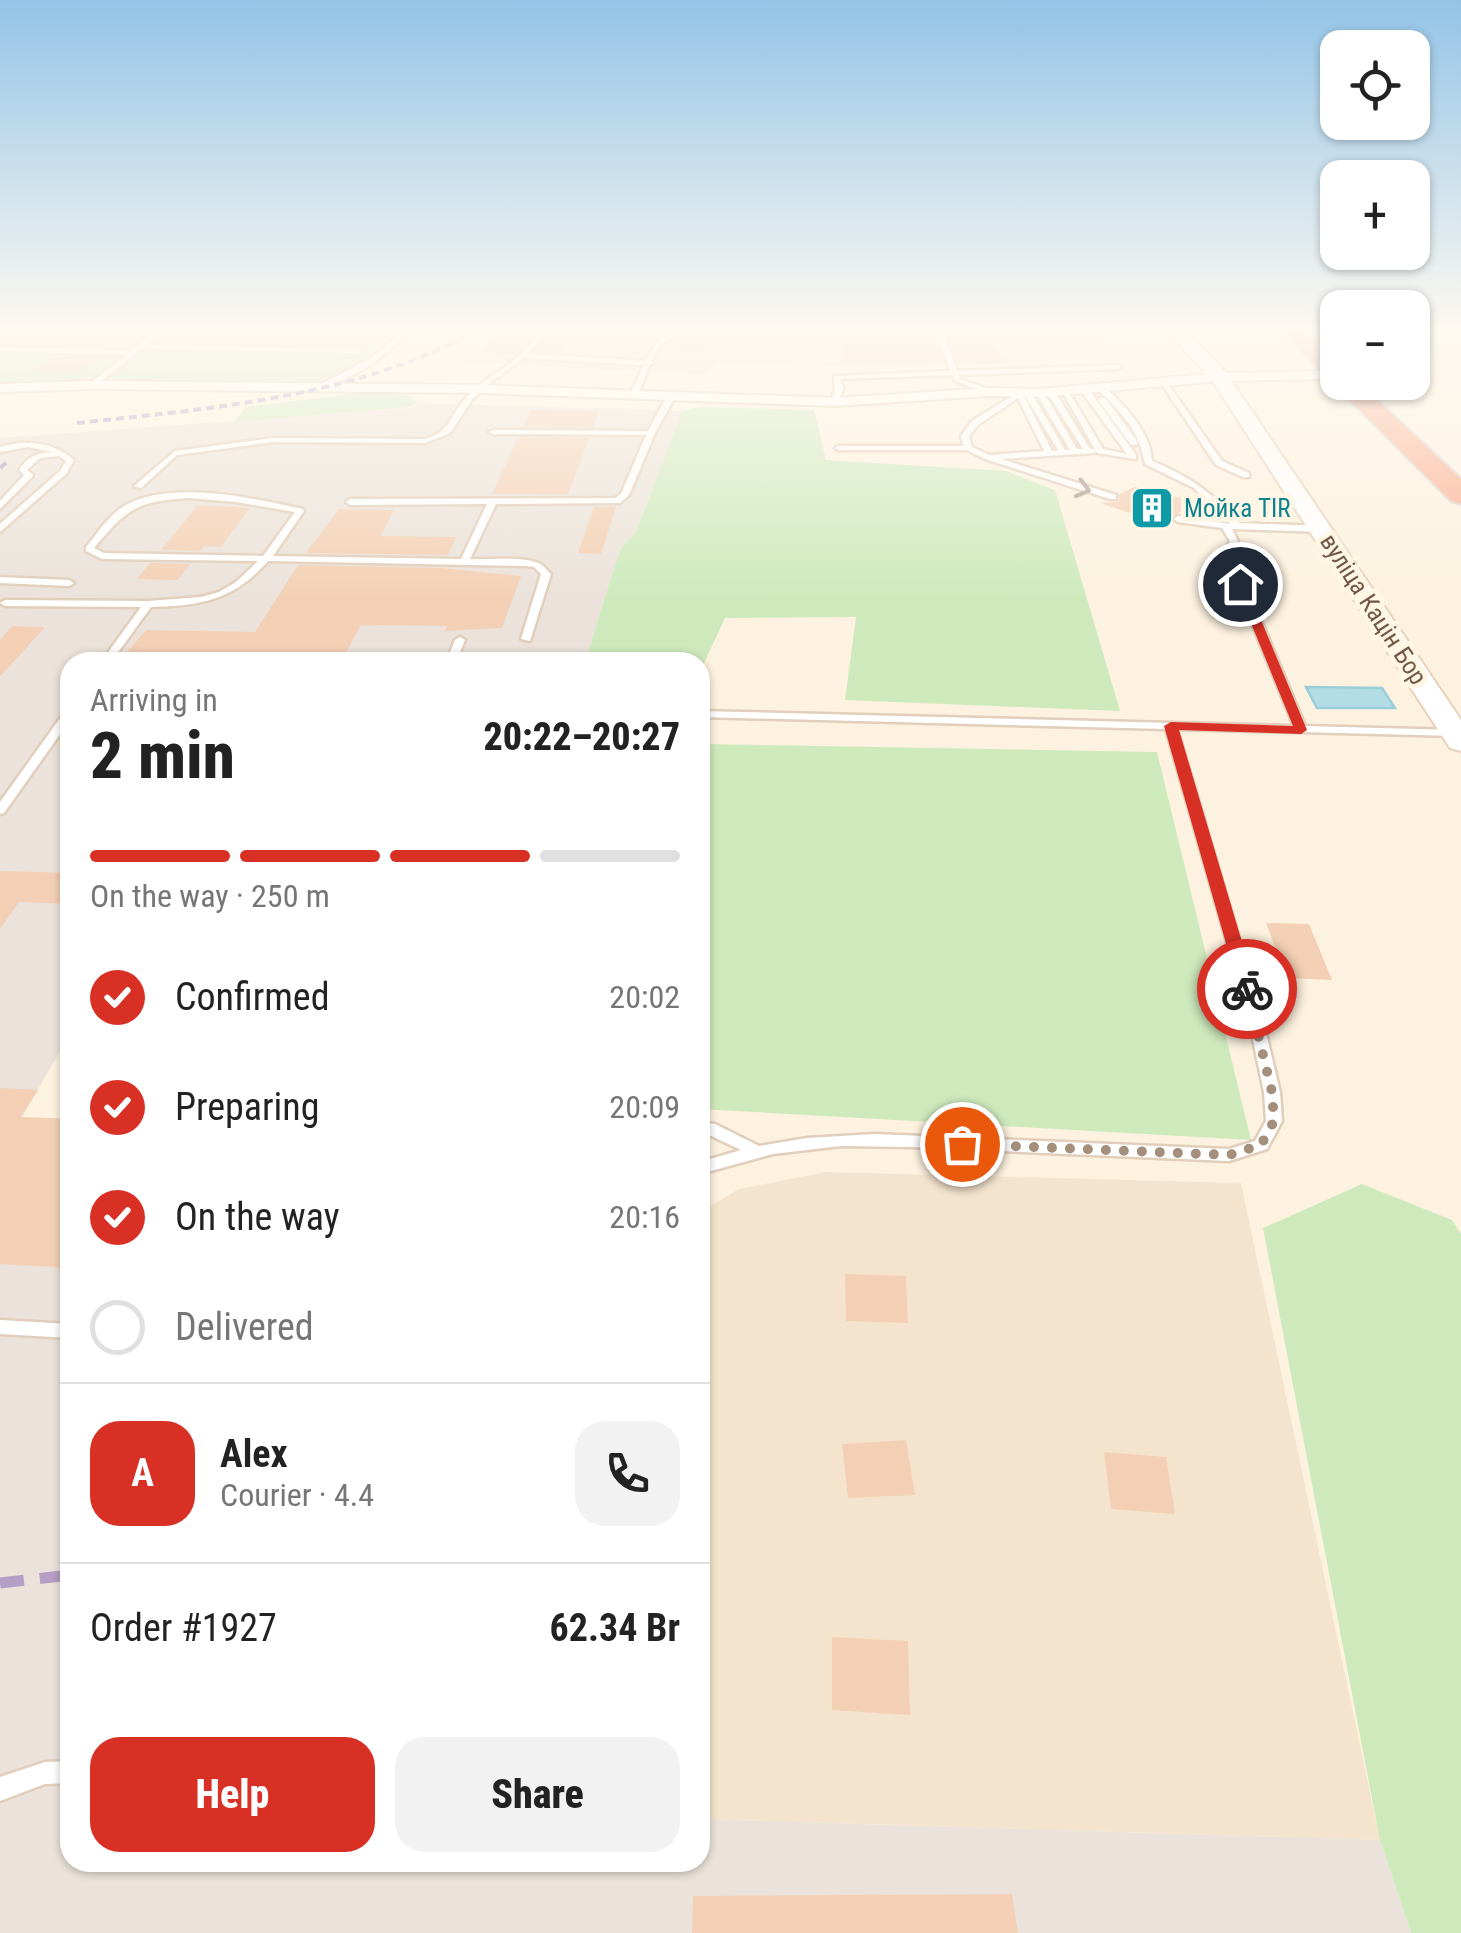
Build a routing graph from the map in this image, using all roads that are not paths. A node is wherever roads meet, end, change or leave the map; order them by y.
1 (457, 419) edge
2 (660, 419) edge
3 (982, 419) edge
4 (1056, 419) edge
5 (1062, 419) edge
6 (1067, 419) edge
7 (1074, 419) edge
8 (1079, 419) edge
9 (1087, 419) edge
10 (1094, 419) edge
11 (1129, 419) edge
12 (1188, 419) edge
13 (1248, 419) edge
14 (1382, 419) edge
15 (1416, 419) edge
16 (493, 432) dead end
17 (652, 434) junction
18 (838, 448) dead end
19 (968, 448) junction
20 (0, 450) edge
21 (1088, 451) junction
22 (1100, 451) junction
23 (1074, 452) junction
24 (63, 453) junction
25 (1049, 453) junction
26 (1063, 453) junction
27 (1118, 453) junction
28 (988, 456) junction
29 (1140, 459) junction
30 (1461, 462) edge
31 (1246, 475) dead end
32 (138, 486) dead end
33 (1461, 496) edge
34 (1113, 497) dead end
35 (350, 502) dead end
36 (492, 503) junction
37 (0, 506) edge
38 (1178, 519) dead end
39 (1231, 527) junction
40 (0, 529) edge
41 (1322, 529) junction
42 (268, 560) junction
43 (464, 563) junction
44 (0, 580) edge
45 (26, 581) junction
46 (69, 582) dead end
47 (148, 604) junction
48 (3, 605) edge
49 (526, 639) dead end
50 (460, 640) dead end
51 (113, 652) edge
52 (456, 652) edge
53 (710, 714) edge
54 (60, 726) edge
55 (1171, 726) junction
56 (1301, 730) junction
57 (1458, 738) edge
58 (0, 810) edge
59 (710, 1128) edge
60 (753, 1149) junction
61 (710, 1164) edge
62 (0, 1327) edge
63 (60, 1330) edge
64 (60, 1772) edge
65 (0, 1788) edge

1 - 32 lane
2 - 17 lane
3 - 19 lane
4 - 25 lane
5 - 26 lane
6 - 23 lane
7 - 21 lane
8 - 22 lane
9 - 27 lane
10 - 29 lane
11 - 29 lane
12 - 31 lane
13 - 41 main road, вуліца Кацін Бор
14 - 33 highway
15 - 30 highway
16 - 17 lane
17 - 36 lane
18 - 19 lane
19 - 28 lane
20 - 24 lane
21 - 22 lane
21 - 23 lane
22 - 27 lane
23 - 26 lane
24 - 37 lane
24 - 40 lane
25 - 26 lane
25 - 28 lane
27 - 29 lane
28 -> 34 lane
29 - 39 lane
35 - 36 lane
36 - 43 lane
38 - 39 lane
39 - 41 lane
39 - 56 lane
41 - 57 main road, вуліца Кацін Бор
42 - 42 lane
42 - 43 lane
42 - 47 lane
43 - 49 lane
44 - 45 lane
45 - 46 lane
45 - 48 lane
47 - 48 lane
47 - 51 lane
50 - 52 lane
53 - 55 lane
54 - 58 lane
55 - 56 lane
55 - 60 lane
56 - 57 lane
59 - 60 lane
60 - 61 lane
62 - 63 lane
64 - 65 lane

